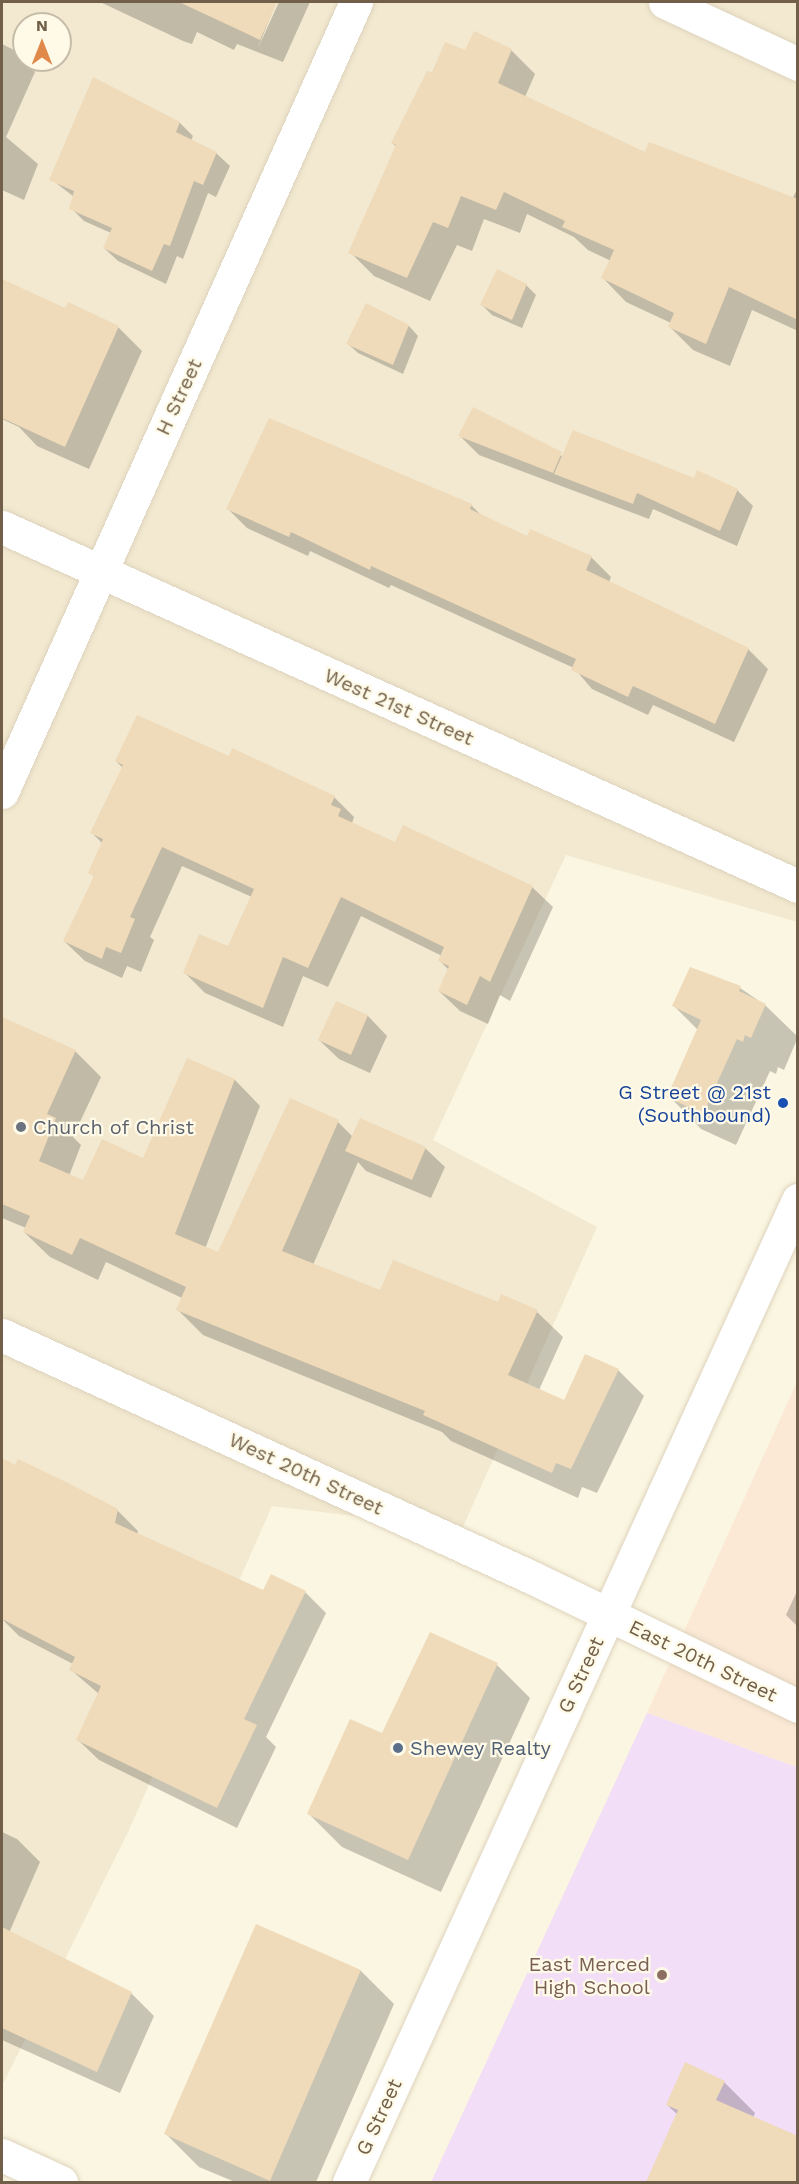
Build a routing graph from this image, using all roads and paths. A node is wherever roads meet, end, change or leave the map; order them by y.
1 (356, 2) edge
2 (665, 2) edge
3 (798, 64) edge
4 (2, 527) edge
5 (98, 572) junction
6 (2, 792) edge
7 (798, 886) edge
8 (798, 1200) edge
9 (2, 1335) edge
10 (608, 1615) junction
11 (798, 1706) edge
12 (2, 2155) edge
13 (60, 2182) edge
14 (350, 2182) edge

1 - 5 street, H Street
2 - 3 street
4 - 5 street, West 21st Street
5 - 6 street, H Street
5 - 7 street, West 21st Street
8 - 10 street, G Street
9 - 10 street, West 20th Street
10 - 11 street, East 20th Street
10 - 14 street, G Street
12 - 13 street

